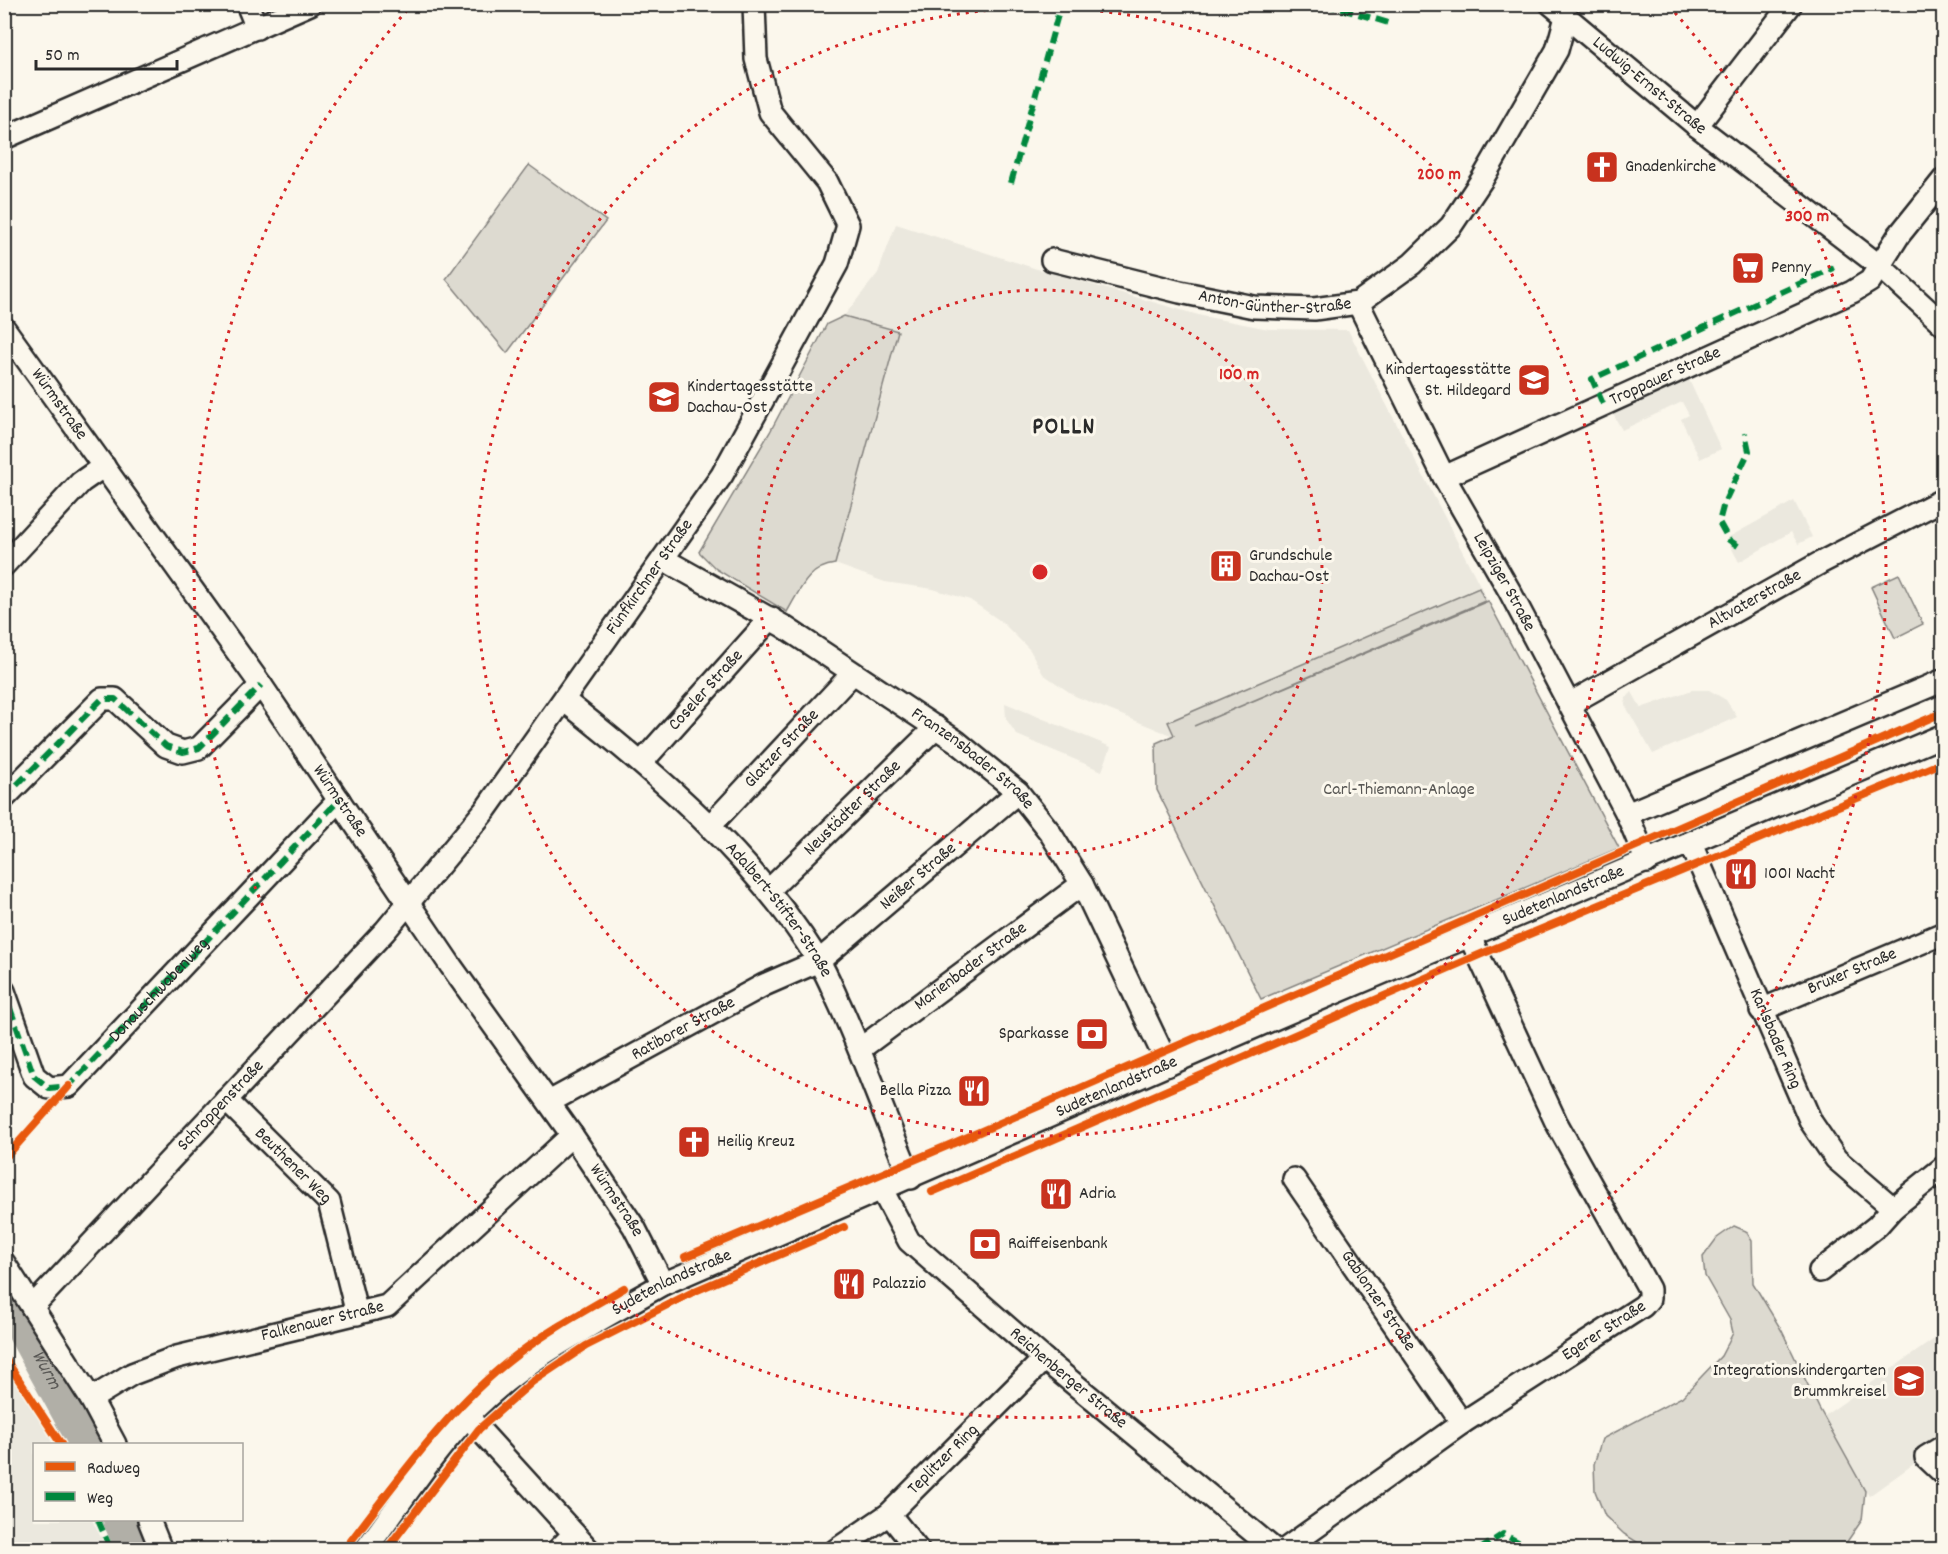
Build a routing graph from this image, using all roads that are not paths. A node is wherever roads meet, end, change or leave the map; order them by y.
1 (248, 4) edge
2 (310, 4) edge
3 (754, 4) edge
4 (1791, 4) edge
5 (1558, 11) edge
6 (257, 28) junction
7 (1697, 126) junction
8 (4, 138) edge
9 (1944, 178) edge
10 (1052, 260) dead end
11 (1881, 267) junction
12 (1358, 303) junction
13 (1944, 326) edge
14 (4, 328) edge
15 (104, 466) junction
16 (1444, 477) junction
17 (1944, 499) edge
18 (663, 558) junction
19 (4, 565) edge
20 (771, 618) junction
21 (852, 674) junction
22 (1944, 680) edge
23 (261, 685) junction
24 (565, 701) junction
25 (1569, 704) junction
26 (936, 727) junction
27 (1944, 735) edge
28 (642, 762) junction
29 (1018, 792) junction
30 (4, 798) edge
31 (339, 800) junction
32 (1627, 814) junction
33 (711, 825) junction
34 (1690, 844) junction
35 (1647, 862) junction
36 (1082, 884) junction
37 (769, 890) junction
38 (408, 903) junction
39 (1944, 933) edge
40 (1470, 937) junction
41 (819, 961) junction
42 (4, 991) edge
43 (1761, 1010) junction
44 (860, 1049) junction
45 (1168, 1065) junction
46 (226, 1100) junction
47 (549, 1102) junction
48 (572, 1136) junction
49 (1944, 1167) edge
50 (910, 1178) junction
51 (1294, 1179) dead end
52 (882, 1190) junction
53 (1893, 1208) junction
54 (4, 1263) edge
55 (1820, 1271) dead end
56 (663, 1284) junction
57 (32, 1307) junction
58 (357, 1314) junction
59 (1044, 1359) junction
60 (91, 1399) junction
61 (468, 1417) junction
62 (1462, 1423) junction
63 (114, 1443) edge
64 (1935, 1452) edge
65 (1944, 1474) edge
66 (889, 1514) junction
67 (149, 1521) edge
68 (574, 1534) junction
69 (161, 1550) edge
70 (365, 1550) edge
71 (558, 1550) edge
72 (589, 1550) edge
73 (836, 1550) edge
74 (918, 1550) edge
75 (1275, 1550) edge
76 (1284, 1550) edge

1 - 6 street
2 - 6 street
3 - 18 street, Fünfkirchner Straße
4 - 7 street
5 - 7 street, Ludwig-Ernst-Straße
5 - 12 street, Anton-Günther-Straße
6 - 8 street
7 - 11 street, Ludwig-Ernst-Straße
9 - 11 street, Troppauer Straße
10 - 12 street, Anton-Günther-Straße
11 - 13 street, Ludwig-Ernst-Straße
11 - 16 street, Troppauer Straße
12 - 16 street, Leipziger Straße
14 - 15 street, Würmstraße
15 - 19 street
15 - 23 street, Würmstraße
16 - 25 street, Leipziger Straße
17 - 25 street, Altvaterstraße
18 - 20 street, Franzensbader Straße
18 - 24 street, Fünfkirchner Straße
20 - 21 street, Franzensbader Straße
20 - 28 street, Coseler Straße
21 - 26 street, Franzensbader Straße
21 - 33 street, Glatzer Straße
22 - 32 street
23 - 30 street
23 - 31 street, Würmstraße
24 - 28 street, Adalbert-Stifter-Straße
24 - 38 street, Fünfkirchner Straße
25 - 32 street, Leipziger Straße
26 - 29 street, Franzensbader Straße
26 - 37 street, Neustädter Straße
27 - 34 street, Sudetenlandstraße
28 - 33 street, Adalbert-Stifter-Straße
29 - 36 street, Franzensbader Straße
29 - 41 street, Neißer Straße
31 - 38 street, Würmstraße
31 - 42 street, Donauschwabenweg
32 - 35 street, Leipziger Straße
33 - 37 street, Adalbert-Stifter-Straße
34 - 35 street, Sudetenlandstraße
34 - 43 street, Karlsbader Ring
35 - 40 street, Sudetenlandstraße
36 - 44 street, Marienbader Straße
36 - 45 street, Franzensbader Straße
37 - 41 street, Adalbert-Stifter-Straße
38 - 46 street, Schroppenstraße
38 - 47 street, Würmstraße
39 - 43 street, Brüxer Straße
40 - 45 street, Sudetenlandstraße
40 - 62 street, Egerer Straße
41 - 44 street, Adalbert-Stifter-Straße
41 - 47 street, Ratiborer Straße
43 - 53 street, Karlsbader Ring
44 - 50 street, Adalbert-Stifter-Straße
45 - 50 street, Sudetenlandstraße
46 - 57 street, Schroppenstraße
46 - 58 street, Beuthener Weg
47 - 48 street, Würmstraße
48 - 56 street, Würmstraße
48 - 58 street, Falkenauer Straße
49 - 53 street
50 - 52 street, Sudetenlandstraße
51 - 62 street, Gablonzer Straße
52 - 56 street, Sudetenlandstraße
52 - 59 street, Reichenberger Straße
53 - 55 street
54 - 57 street
56 - 61 street, Sudetenlandstraße
57 - 60 street
58 - 60 street, Falkenauer Straße
59 - 66 street, Teplitzer Ring
59 - 75 street, Reichenberger Straße
60 - 63 street
61 - 68 street
61 - 70 street, Sudetenlandstraße
62 - 76 street, Egerer Straße
64 - 65 street
66 - 73 street, Teplitzer Ring
66 - 74 street
67 - 69 street
68 - 71 street
68 - 72 street

